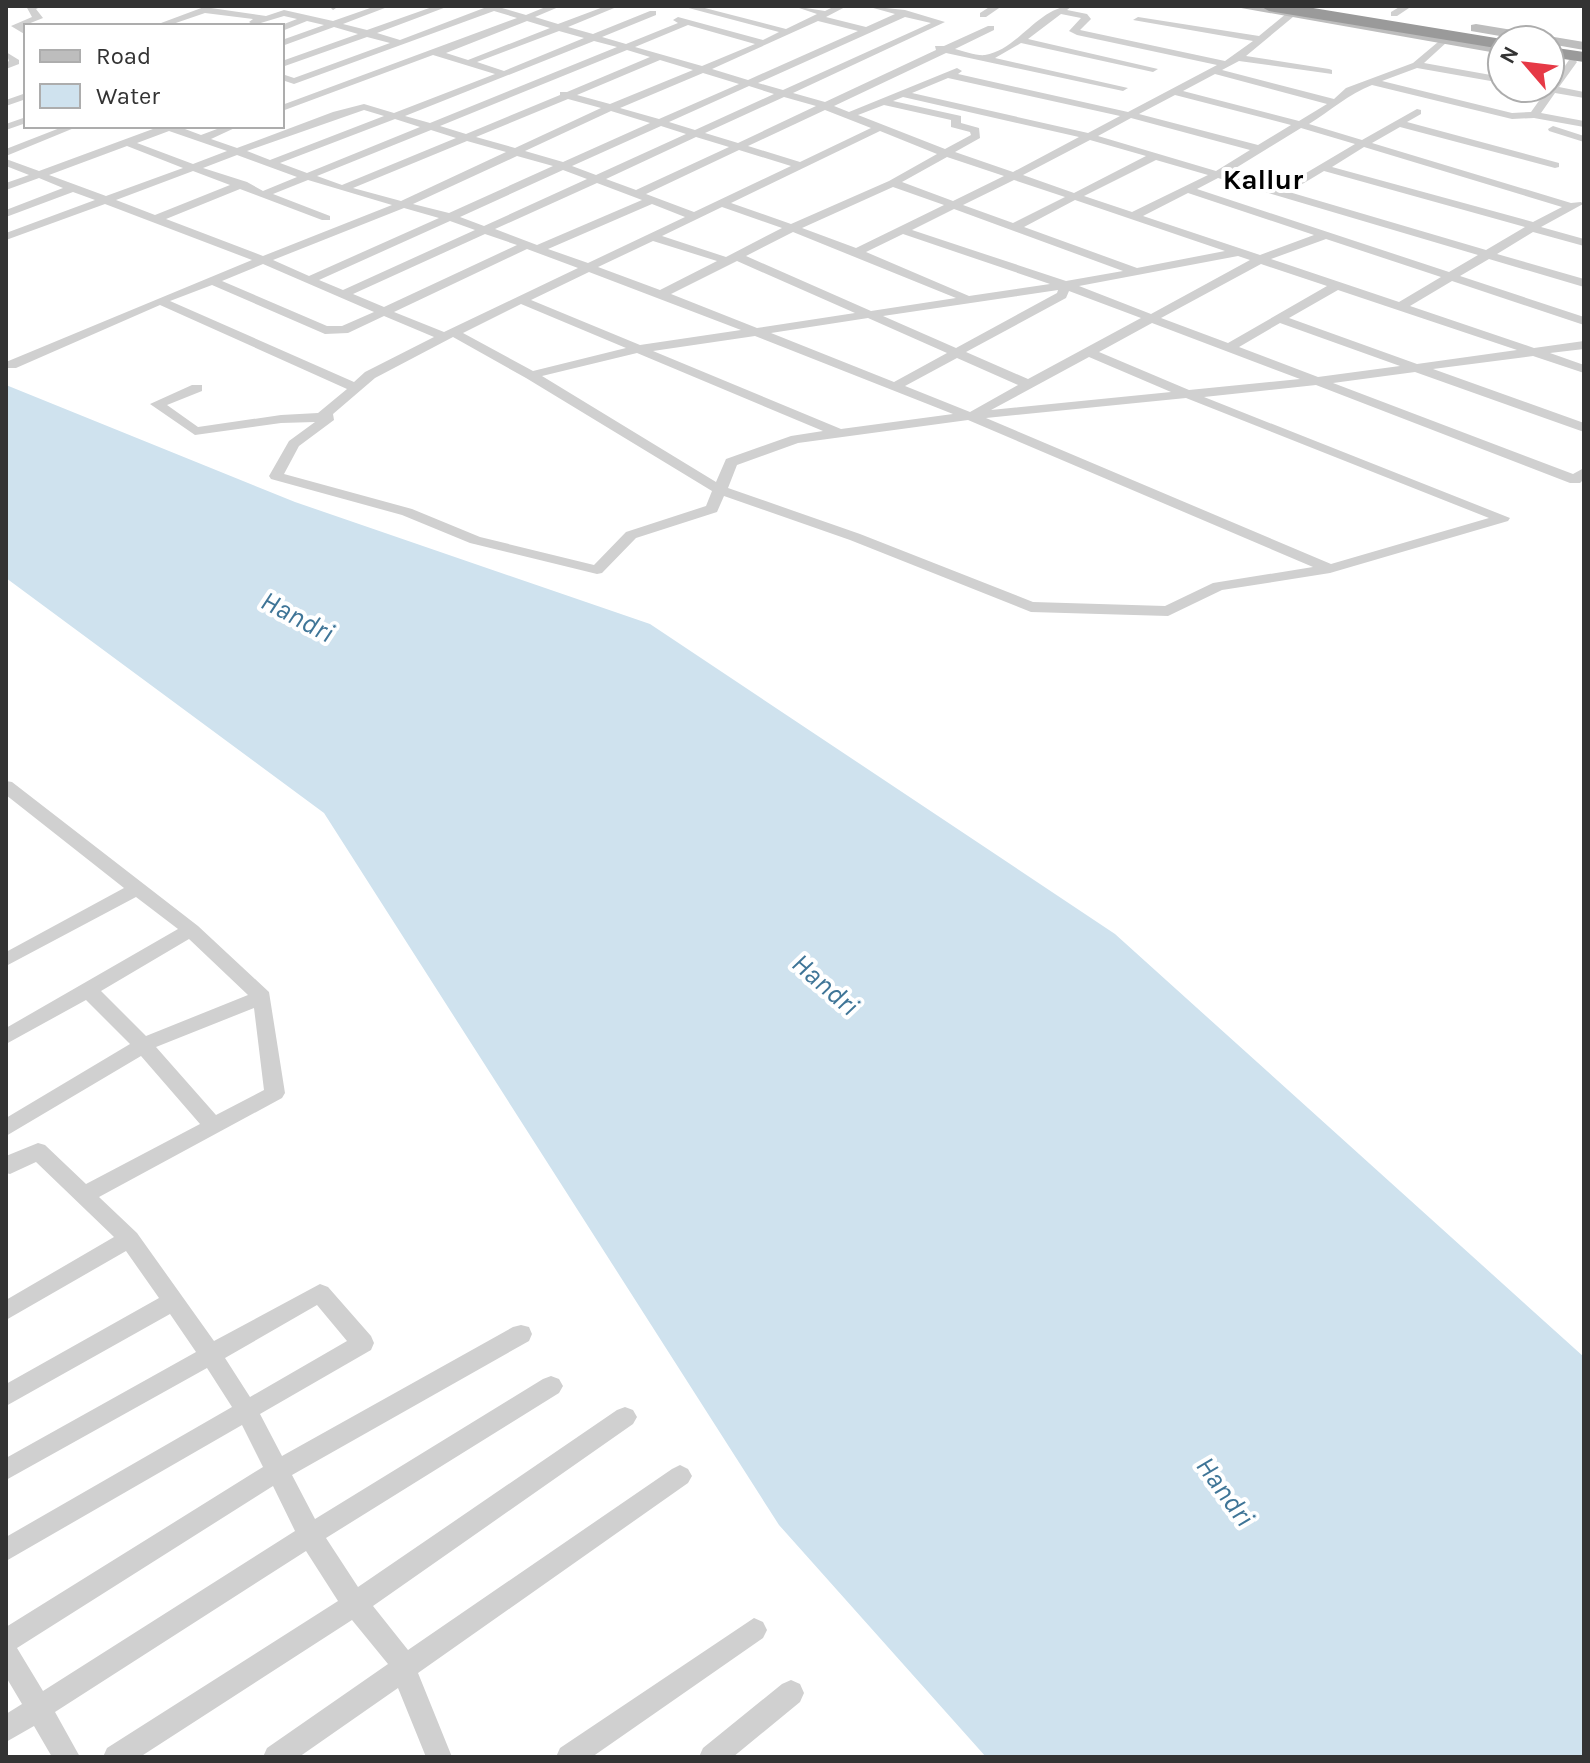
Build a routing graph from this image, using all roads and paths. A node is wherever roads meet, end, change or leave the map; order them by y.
1 (32, 6) edge
2 (385, 6) edge
3 (444, 6) edge
4 (556, 6) edge
5 (614, 6) edge
6 (686, 6) edge
7 (798, 6) edge
8 (842, 6) edge
9 (871, 6) edge
10 (920, 6) edge
11 (997, 6) edge
12 (1237, 6) edge
13 (1269, 6) edge
14 (1310, 6) edge
15 (1346, 6) edge
16 (1407, 6) edge
17 (493, 7) edge
18 (1063, 9) edge
19 (639, 10) dead end
20 (653, 13) junction
21 (904, 14) junction
22 (1394, 14) junction
23 (983, 15) dead end
24 (1290, 15) junction
25 (822, 16) junction
26 (309, 17) junction
27 (525, 17) junction
28 (264, 18) junction
29 (1138, 20) dead end
30 (688, 22) junction
31 (164, 24) edge
32 (249, 24) edge
33 (334, 24) junction
34 (11, 27) edge
35 (284, 27) edge
36 (560, 27) junction
37 (991, 28) dead end
38 (868, 30) junction
39 (366, 32) junction
40 (788, 32) junction
41 (1486, 34) edge
42 (594, 37) junction
43 (1261, 39) junction
44 (905, 40) junction
45 (1444, 40) junction
46 (1023, 41) junction
47 (1486, 41) edge
48 (284, 42) edge
49 (400, 43) junction
50 (764, 43) junction
51 (917, 43) dead end
52 (627, 46) junction
53 (929, 46) dead end
54 (1486, 47) edge
55 (941, 49) junction
56 (439, 52) junction
57 (6, 55) edge
58 (662, 56) junction
59 (1582, 56) edge
60 (1238, 58) junction
61 (984, 59) junction
62 (470, 62) junction
63 (284, 63) edge
64 (11, 64) edge
65 (1227, 64) junction
66 (1416, 65) junction
67 (705, 69) junction
68 (1153, 69) dead end
69 (1214, 71) junction
70 (1329, 72) dead end
71 (1566, 72) edge
72 (505, 74) junction
73 (948, 75) junction
74 (1486, 77) edge
75 (284, 78) edge
76 (294, 81) junction
77 (749, 82) junction
78 (1372, 82) junction
79 (284, 84) edge
80 (535, 84) junction
81 (1123, 88) dead end
82 (326, 91) junction
83 (1175, 92) junction
84 (787, 94) junction
85 (902, 94) junction
86 (568, 96) junction
87 (884, 102) junction
88 (1336, 103) junction
89 (1540, 104) edge
90 (823, 105) junction
91 (284, 107) edge
92 (610, 108) junction
93 (1417, 112) dead end
94 (853, 114) junction
95 (399, 115) junction
96 (1130, 115) junction
97 (1534, 115) junction
98 (1512, 116) junction
99 (656, 122) junction
100 (1398, 123) junction
101 (1298, 124) junction
102 (1584, 124) edge
103 (434, 126) junction
104 (882, 126) junction
105 (69, 128) edge
106 (164, 128) edge
107 (174, 128) edge
108 (229, 128) edge
109 (696, 134) junction
110 (1088, 136) junction
111 (468, 137) junction
112 (201, 139) junction
113 (1584, 139) edge
114 (128, 143) junction
115 (1365, 144) junction
116 (738, 147) junction
117 (1259, 149) junction
118 (237, 151) junction
119 (514, 152) junction
120 (946, 152) junction
121 (6, 153) edge
122 (1155, 156) junction
123 (6, 162) edge
124 (271, 163) junction
125 (560, 165) junction
126 (800, 165) junction
127 (1555, 165) dead end
128 (195, 167) junction
129 (1325, 168) junction
130 (1218, 174) junction
131 (41, 175) junction
132 (1015, 175) junction
133 (308, 176) junction
134 (597, 178) junction
135 (893, 183) junction
136 (243, 184) junction
137 (6, 187) edge
138 (75, 187) junction
139 (342, 189) junction
140 (1189, 190) junction
141 (1283, 192) junction
142 (267, 193) junction
143 (637, 194) junction
144 (1081, 196) junction
145 (108, 200) junction
146 (652, 200) junction
147 (721, 203) junction
148 (1578, 204) edge
149 (402, 205) junction
150 (953, 205) junction
151 (1251, 210) junction
152 (6, 214) edge
153 (1136, 215) junction
154 (694, 216) junction
155 (450, 217) junction
156 (326, 218) dead end
157 (156, 219) junction
158 (1016, 226) junction
159 (1532, 227) junction
160 (792, 228) junction
161 (487, 230) junction
162 (902, 230) junction
163 (1326, 235) junction
164 (6, 237) edge
165 (652, 237) junction
166 (1584, 243) edge
167 (534, 246) junction
168 (1242, 251) junction
169 (857, 252) junction
170 (1489, 253) junction
171 (732, 258) junction
172 (1261, 259) junction
173 (265, 261) junction
174 (589, 267) junction
175 (1136, 271) junction
176 (1450, 277) junction
177 (309, 280) junction
178 (213, 281) junction
179 (1584, 283) edge
180 (1065, 285) junction
181 (1337, 285) junction
182 (661, 294) junction
183 (342, 295) junction
184 (967, 298) junction
185 (521, 300) junction
186 (160, 301) junction
187 (1400, 307) junction
188 (384, 312) junction
189 (870, 313) junction
190 (1150, 319) junction
191 (1280, 319) junction
192 (1584, 321) edge
193 (754, 332) junction
194 (448, 334) junction
195 (1584, 345) edge
196 (1227, 349) junction
197 (634, 350) junction
198 (957, 352) junction
199 (1091, 353) junction
200 (1538, 354) junction
201 (11, 365) dead end
202 (1419, 369) junction
203 (1584, 369) edge
204 (531, 375) junction
205 (1312, 382) junction
206 (1030, 385) junction
207 (896, 386) junction
208 (197, 388) dead end
209 (356, 388) junction
210 (1186, 394) junction
211 (969, 416) junction
212 (322, 417) junction
213 (1584, 428) edge
214 (841, 434) junction
215 (1584, 472) edge
216 (720, 490) junction
217 (1330, 569) junction
218 (6, 786) edge
219 (137, 889) junction
220 (191, 930) junction
221 (6, 960) edge
222 (88, 990) junction
223 (262, 997) junction
224 (6, 1037) edge
225 (143, 1045) junction
226 (215, 1127) junction
227 (6, 1128) edge
228 (6, 1164) edge
229 (85, 1194) junction
230 (129, 1239) junction
231 (173, 1301) junction
232 (6, 1311) edge
233 (521, 1334) dead end
234 (212, 1356) junction
235 (551, 1386) dead end
236 (6, 1396) edge
237 (246, 1410) junction
238 (625, 1417) dead end
239 (6, 1470) edge
240 (277, 1471) junction
241 (680, 1476) dead end
242 (310, 1535) junction
243 (6, 1550) edge
244 (355, 1604) junction
245 (754, 1630) dead end
246 (6, 1641) edge
247 (6, 1653) edge
248 (406, 1669) junction
249 (791, 1693) dead end
250 (38, 1709) junction
251 (6, 1729) edge
252 (432, 1754) edge
253 (67, 1757) edge
254 (116, 1757) edge
255 (276, 1757) edge
256 (569, 1757) edge
257 (712, 1757) edge

1 - 34 street
2 - 33 street
3 - 39 street
4 - 27 street
5 - 36 street
6 - 40 street
7 - 25 street
8 - 25 street
9 - 21 street
10 - 21 street
11 - 23 street
12 - 24 street
13 - 47 highway
14 - 41 highway
15 - 22 street
16 - 22 street
17 - 27 street
17 - 49 street
18 - 46 street
18 - 65 street
19 - 20 street
20 - 30 street
20 - 42 street
21 - 38 street
21 - 44 street
22 - 59 street
24 - 43 street
24 - 45 street
25 - 38 street
25 - 40 street
26 - 28 street
26 - 33 street
26 - 35 street
27 - 36 street
27 - 56 street
28 - 31 street
28 - 32 street
29 - 43 street
30 - 50 street
30 - 52 street
33 - 39 street
33 - 48 street
36 - 42 street
36 - 62 street
37 - 55 street
38 - 44 street
38 - 77 street
39 - 49 street
39 - 63 street
40 - 50 street
42 - 52 street
42 - 72 street
43 - 60 street
44 - 51 street
44 - 84 street
45 - 54 street
45 - 66 street
46 - 61 street
46 - 68 street
49 - 76 street
50 - 67 street
52 - 58 street
52 - 80 street
53 - 55 street
55 - 61 street
55 - 90 street
56 - 62 street
56 - 82 street
57 - 64 street
58 - 67 street
58 - 86 street
59 - 71 street
60 - 65 street
60 - 70 street
61 - 73 street
61 - 81 street
62 - 72 street
65 - 69 street
66 - 74 street
66 - 78 street
67 - 77 street
67 - 92 street
69 - 83 street
69 - 88 street
72 - 80 street
72 - 95 street
73 - 85 street
73 - 96 street
75 - 76 street
76 - 79 street
76 - 82 street
77 - 84 street
77 - 99 street
78 - 88 street
78 - 98 street
80 - 86 street
80 - 103 street
82 - 91 street
83 - 96 street
83 - 101 street
84 - 90 street
84 - 109 street
85 - 87 street
85 - 110 street
86 - 92 street
86 - 111 street
87 - 94 street
87 - 120 street
88 - 101 street
89 - 97 street
90 - 94 street
90 - 116 street
92 - 99 street
92 - 119 street
93 - 100 street
94 - 104 street
95 - 103 street
95 - 118 street
95 - 124 street
96 - 110 street
96 - 117 street
97 - 98 street
97 - 102 street
98 - 113 street
99 - 109 street
99 - 125 street
100 - 115 street
100 - 127 street
101 - 115 street
101 - 117 street
103 - 111 street
103 - 133 street
104 - 120 street
104 - 126 street
105 - 121 street
106 - 114 street
107 - 112 street
108 - 112 street
109 - 116 street
109 - 134 street
110 - 122 street
110 - 132 street
111 - 119 street
111 - 139 street
112 - 118 street
114 - 128 street
114 - 131 street
115 - 129 street
115 - 148 street
116 - 126 street
116 - 143 street
117 - 130 street
118 - 124 street
118 - 128 street
119 - 125 street
119 - 149 street
120 - 132 street
120 - 135 street
122 - 130 street
122 - 144 street
123 - 131 street
124 - 133 street
125 - 134 street
125 - 155 street
126 - 147 street
128 - 136 street
128 - 145 street
129 - 141 street
129 - 159 street
130 - 140 street
130 - 141 street
131 - 137 street
131 - 138 street
132 - 144 street
132 - 150 street
133 - 139 street
133 - 142 street
134 - 143 street
134 - 161 street
135 - 150 street
135 - 160 street
136 - 142 street
136 - 157 street
138 - 145 street
138 - 152 street
139 - 149 street
140 - 151 street
140 - 153 street
141 - 151 street
141 - 170 street
142 - 156 street
143 - 146 street
144 - 153 street
144 - 158 street
145 - 157 street
145 - 164 street
146 - 154 street
146 - 167 street
147 - 154 street
147 - 160 street
148 - 159 street
149 - 155 street
149 - 173 street
150 - 158 street
150 - 162 street
151 - 163 street
153 - 168 street
154 - 165 street
155 - 161 street
155 - 177 street
157 - 173 street
158 - 175 street
159 - 166 street
159 - 170 street
160 - 169 street
160 - 171 street
161 - 167 street
161 - 183 street
162 - 169 street
162 - 180 street
163 - 172 street
163 - 176 street
165 - 171 street
165 - 174 street
167 - 174 street
167 - 188 street
168 - 172 street
168 - 175 street
169 - 184 street
170 - 176 street
170 - 179 street
171 - 182 street
171 - 189 street
172 - 181 street
172 - 190 street
173 - 177 street
173 - 178 street
174 - 182 street
174 - 185 street
175 - 180 street
176 - 187 street
176 - 192 street
177 - 183 street
178 - 186 street
178 - 188 street
180 - 184 street
180 - 190 street
180 - 198 street
181 - 187 street
181 - 191 street
182 - 193 street
183 - 188 street
184 - 189 street
185 - 194 street
185 - 197 street
186 - 201 street
186 - 209 street
187 - 200 street
188 - 194 street
189 - 193 street
189 - 198 street
190 - 196 street
190 - 199 street
191 - 196 street
191 - 202 street
193 - 197 street
193 - 207 street
194 - 204 street
194 - 209 street
195 - 200 street
196 - 205 street
197 - 204 street
197 - 214 street
198 - 206 street
198 - 207 street
199 - 206 street
199 - 210 street
200 - 202 street
200 - 203 street
202 - 205 street
202 - 213 street
204 - 216 street
205 - 210 street
205 - 215 street
206 - 211 street
207 - 211 street
208 - 212 street
209 - 212 street
210 - 211 street
210 - 217 street
211 - 214 street
211 - 217 street
212 - 216 street
214 - 216 street
216 - 217 street
218 - 219 street
219 - 220 street
219 - 221 street
220 - 222 street
220 - 223 street
222 - 224 street
222 - 225 street
223 - 225 street
223 - 226 street
225 - 226 street
225 - 227 street
226 - 229 street
228 - 229 street
229 - 230 street
230 - 231 street
230 - 232 street
231 - 234 street
231 - 236 street
233 - 240 street
234 - 237 street
234 - 237 street
234 - 239 street
235 - 242 street
237 - 240 street
237 - 243 street
238 - 244 street
240 - 242 street
240 - 246 street
241 - 248 street
242 - 244 street
242 - 250 street
244 - 248 street
244 - 254 street
245 - 256 street
247 - 250 street
248 - 252 street
248 - 255 street
249 - 257 street
250 - 251 street
250 - 253 street

